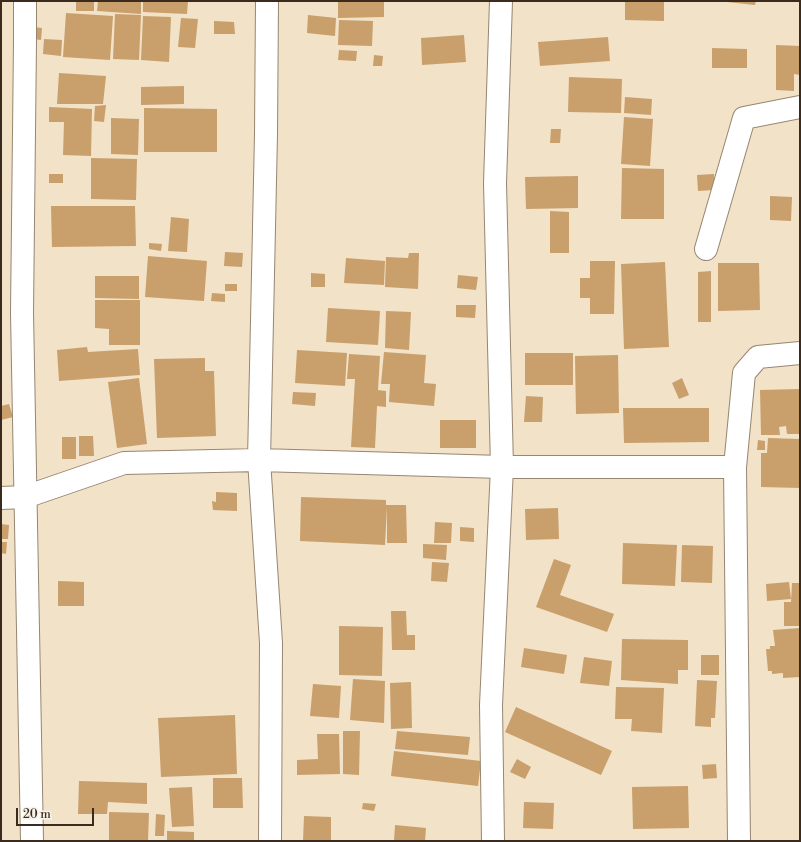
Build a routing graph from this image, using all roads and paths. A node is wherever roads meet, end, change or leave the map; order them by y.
1 (25, 1) edge
2 (267, 1) edge
3 (501, 1) edge
4 (800, 106) edge
5 (706, 249) dead end
6 (800, 353) edge
7 (259, 460) junction
8 (502, 467) junction
9 (735, 467) junction
10 (25, 497) junction
11 (1, 498) edge
12 (32, 841) edge
13 (270, 841) edge
14 (493, 841) edge
15 (739, 841) edge

1 - 10 street
2 - 7 street
3 - 8 street
4 - 5 street
6 - 9 street
7 - 8 street
7 - 10 street
7 - 13 street
8 - 9 street
8 - 14 street
9 - 15 street
10 - 11 street
10 - 12 street

